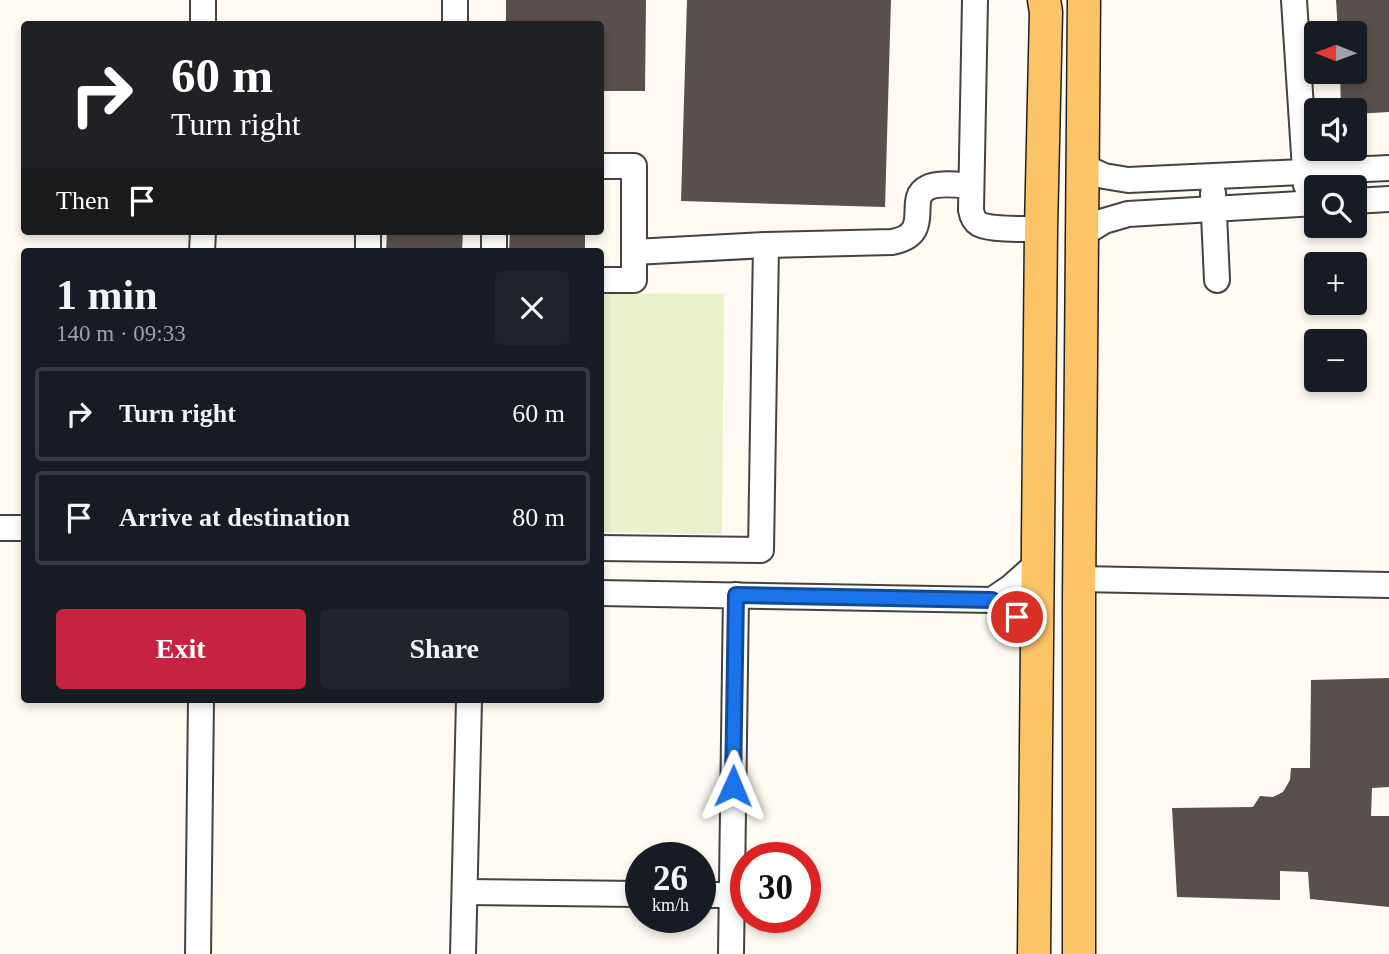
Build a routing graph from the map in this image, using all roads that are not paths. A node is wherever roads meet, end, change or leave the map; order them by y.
1 (204, 0) edge
2 (455, 0) edge
3 (975, 0) edge
4 (1044, 0) edge
5 (1084, 0) edge
6 (1294, 0) edge
7 (203, 21) edge
8 (456, 21) edge
9 (604, 166) edge
10 (1082, 166) junction
11 (1389, 168) edge
12 (1304, 171) junction
13 (1212, 175) junction
14 (1305, 175) edge
15 (971, 186) junction
16 (1389, 199) edge
17 (1367, 200) edge
18 (1304, 203) edge
19 (1213, 209) junction
20 (1041, 229) junction
21 (1083, 234) junction
22 (766, 245) junction
23 (634, 252) junction
24 (604, 280) edge
25 (1217, 280) dead end
26 (0, 528) edge
27 (21, 528) edge
28 (604, 548) edge
29 (1038, 563) junction
30 (1079, 579) junction
31 (1389, 585) edge
32 (604, 593) edge
33 (736, 595) junction
34 (992, 600) junction
35 (1038, 639) junction
36 (201, 703) edge
37 (469, 703) edge
38 (732, 842) edge
39 (465, 892) junction
40 (625, 894) edge
41 (731, 933) edge
42 (198, 954) edge
43 (463, 954) edge
44 (731, 954) edge
45 (1034, 954) edge
46 (1079, 954) edge

1 - 7 street
2 - 8 street
3 - 15 street
4 - 20 main road
5 - 10 main road
6 - 12 street
9 - 23 street
10 - 13 street
10 - 21 main road
11 - 12 street
12 - 13 street
12 - 14 street
13 - 19 street
15 - 20 street
15 - 22 street
16 - 17 street
18 - 19 street
19 - 21 street
19 - 25 street
20 - 29 main road
21 - 30 main road
22 - 23 street
22 - 28 street
23 - 24 street
26 - 27 street
29 - 34 street
29 - 35 main road
30 - 31 street
30 - 46 main road
32 - 33 street
33 - 34 street
33 - 38 street
34 - 35 street
35 - 45 main road
36 - 42 street
37 - 39 street
39 - 40 street
39 - 43 street
41 - 44 street

